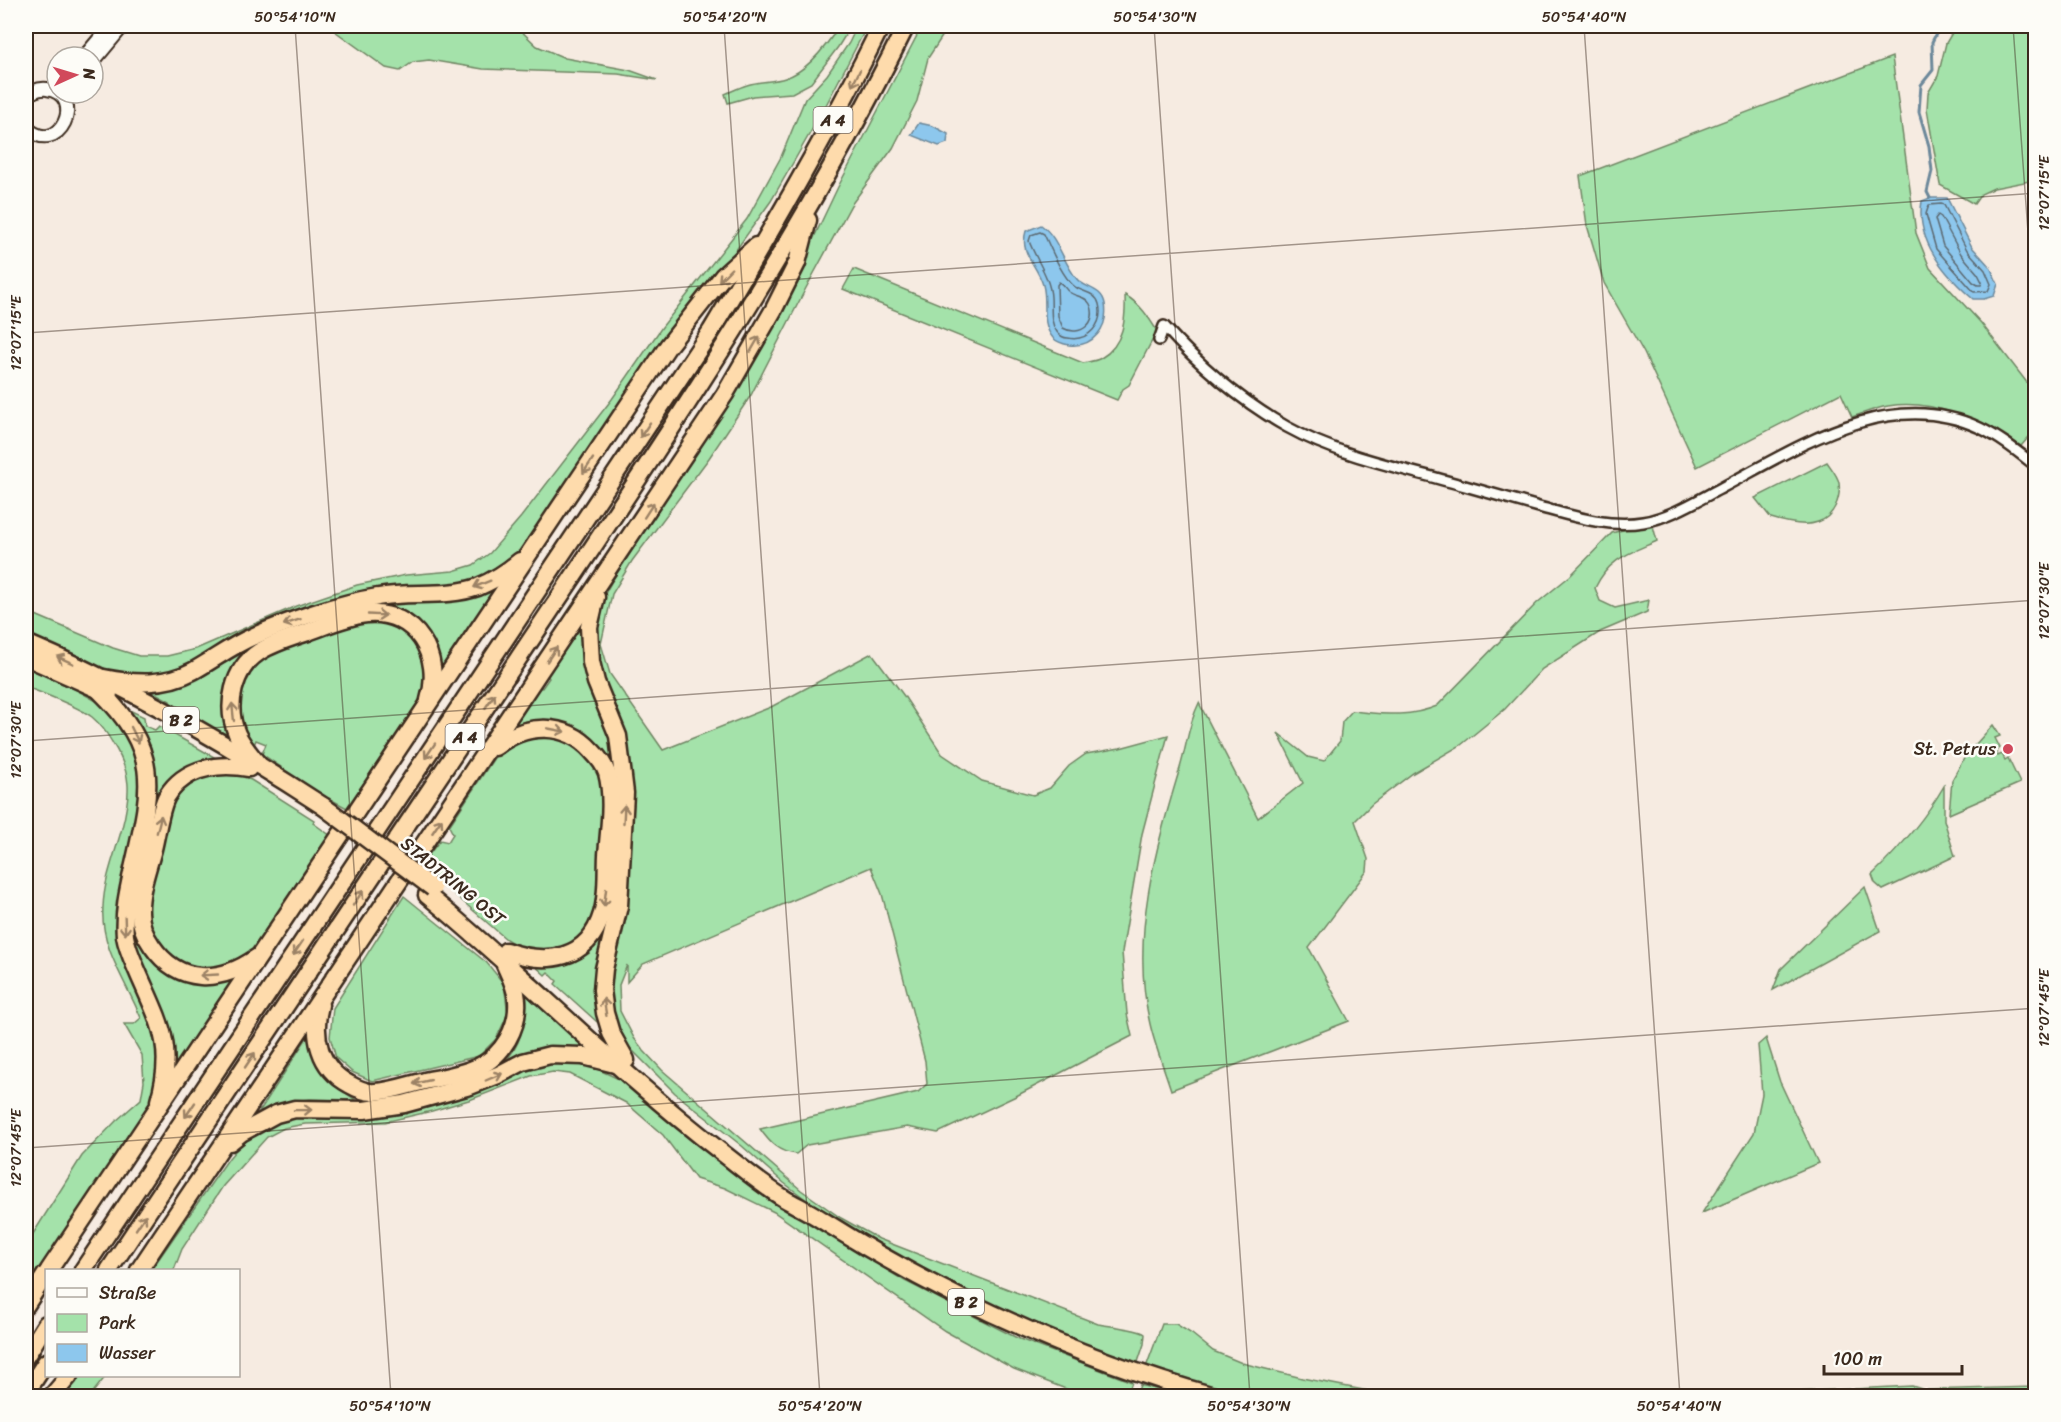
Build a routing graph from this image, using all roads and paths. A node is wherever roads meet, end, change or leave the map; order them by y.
1 (110, 26) edge
2 (123, 26) edge
3 (881, 26) edge
4 (906, 26) edge
5 (94, 45) edge
6 (105, 48) edge
7 (45, 89) edge
8 (29, 92) edge
9 (66, 106) edge
10 (26, 127) edge
11 (38, 135) junction
12 (26, 144) edge
13 (813, 199) junction
14 (768, 236) junction
15 (1159, 340) dead end
16 (2036, 466) edge
17 (531, 553) junction
18 (601, 582) junction
19 (26, 643) edge
20 (26, 657) edge
21 (102, 684) junction
22 (427, 708) junction
23 (485, 755) junction
24 (253, 766) junction
25 (262, 954) junction
26 (504, 955) junction
27 (322, 997) junction
28 (623, 1063) junction
29 (156, 1113) junction
30 (216, 1155) junction
31 (50, 1269) edge
32 (84, 1269) edge
33 (110, 1269) edge
34 (140, 1269) edge
35 (45, 1276) edge
36 (26, 1305) edge
37 (45, 1326) edge
38 (26, 1356) edge
39 (45, 1364) edge
40 (68, 1377) edge
41 (26, 1393) edge
42 (52, 1396) edge
43 (1214, 1396) edge

1 - 5 main road
2 - 6 main road
3 -> 14 highway, A 4
4 - 13 highway, A 4
7 - 8 main road
9 - 11 main road
10 - 11 main road
11 - 12 main road
18 -> 13 highway
33 -> 13 highway, A 4
14 -> 17 highway
14 -> 32 highway, A 4
15 - 16 street
17 -> 21 highway
17 - 22 highway
23 -> 18 highway
28 -> 18 highway
21 -> 19 highway, STADTRING OST / B 2
20 - 21 highway, STADTRING OST / B 2
21 - 24 highway, STADTRING OST / B 2
21 -> 29 highway
24 -> 22 highway
22 - 25 highway
23 -> 26 highway
27 -> 23 highway
25 -> 24 highway
24 - 26 highway, STADTRING OST / B 2, bridge
25 - 29 highway
26 -> 27 highway
26 - 28 highway, B 2
27 - 30 highway
30 -> 28 highway
28 - 43 highway, B 2
29 - 31 highway
30 - 34 highway
35 - 36 highway
37 - 38 highway
39 - 41 highway
40 - 42 highway

